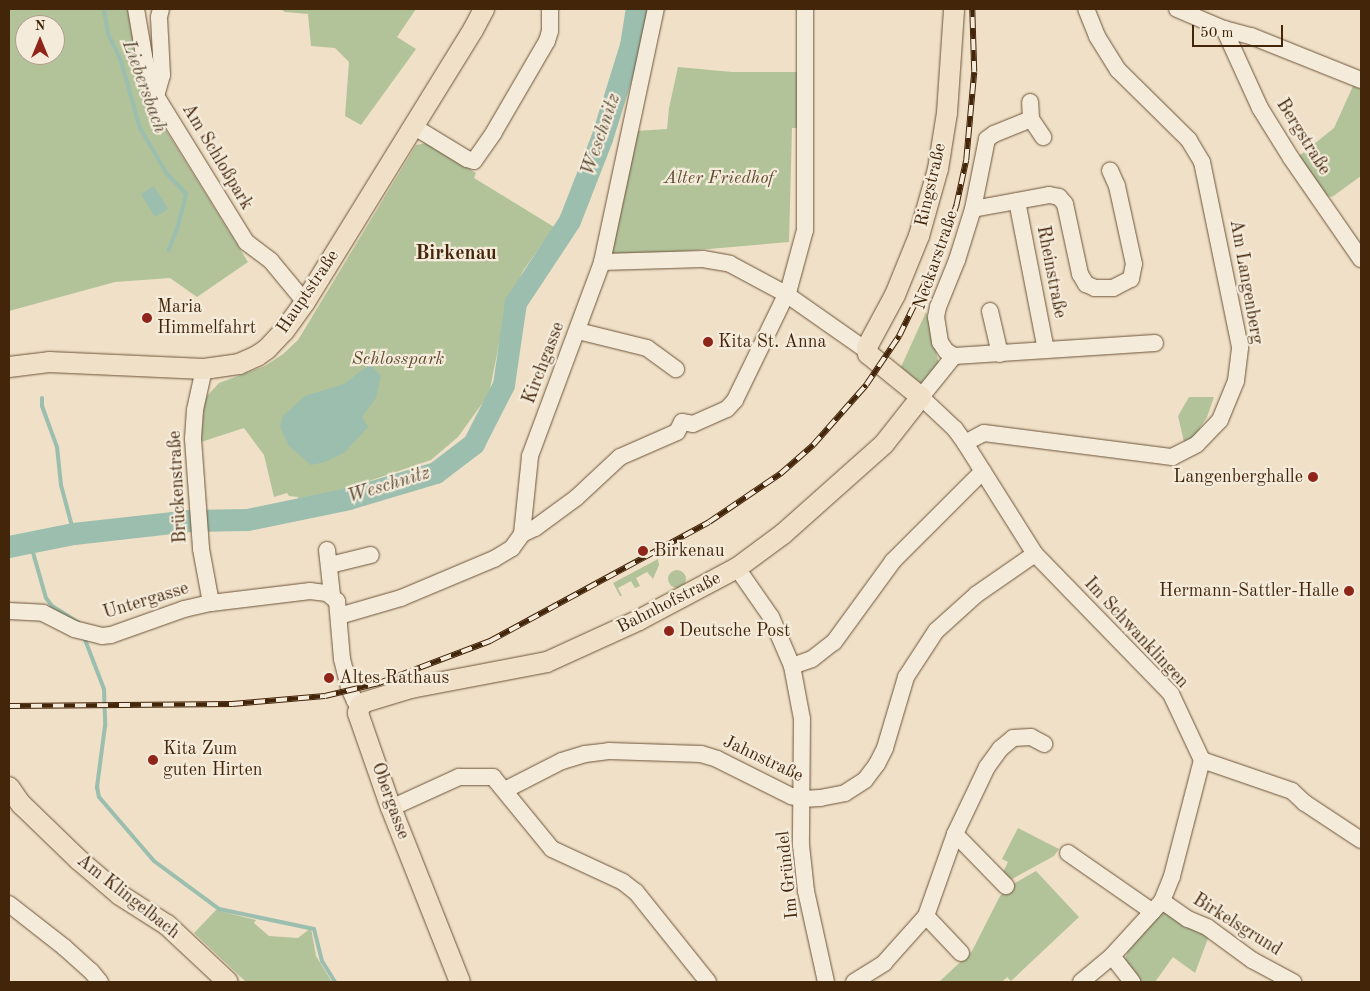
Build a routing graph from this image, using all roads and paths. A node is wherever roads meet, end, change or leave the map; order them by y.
1 (136, 9) edge
2 (160, 9) edge
3 (484, 9) edge
4 (550, 9) edge
5 (656, 9) edge
6 (805, 9) edge
7 (954, 9) edge
8 (1086, 9) edge
9 (1177, 9) edge
10 (1224, 29) junction
11 (1361, 80) edge
12 (156, 96) junction
13 (1030, 102) dead end
14 (1031, 120) junction
15 (413, 126) junction
16 (1043, 137) dead end
17 (1110, 170) dead end
18 (1016, 201) junction
19 (973, 210) junction
20 (1361, 259) edge
21 (602, 262) junction
22 (786, 294) junction
23 (305, 302) junction
24 (990, 311) dead end
25 (578, 331) junction
26 (1155, 343) dead end
27 (866, 350) junction
28 (1046, 350) junction
29 (1000, 354) junction
30 (954, 356) junction
31 (9, 367) edge
32 (204, 369) junction
33 (676, 369) dead end
34 (921, 397) junction
35 (965, 442) junction
36 (983, 471) junction
37 (522, 534) junction
38 (1035, 554) junction
39 (371, 556) dead end
40 (737, 568) junction
41 (332, 595) junction
42 (211, 603) junction
43 (9, 611) edge
44 (339, 616) junction
45 (792, 666) junction
46 (360, 706) junction
47 (1044, 744) dead end
48 (1202, 760) junction
49 (9, 788) edge
50 (505, 790) junction
51 (802, 798) junction
52 (391, 808) junction
53 (956, 834) junction
54 (1361, 840) edge
55 (1068, 853) dead end
56 (1006, 886) dead end
57 (9, 904) edge
58 (1158, 906) junction
59 (926, 916) junction
60 (961, 953) dead end
61 (1112, 956) junction
62 (100, 982) edge
63 (228, 982) edge
64 (460, 982) edge
65 (708, 982) edge
66 (826, 982) edge
67 (854, 982) edge
68 (1081, 982) edge
69 (1132, 982) edge
70 (1293, 982) edge

1 - 12 street, Am Schloßpark
2 - 12 street
3 - 15 main road, Hauptstraße
4 - 15 street
5 - 21 street, Kirchgasse
6 - 22 street
7 - 27 main road, Ringstraße
8 - 35 street, Am Langenberg
9 - 10 street
10 - 11 street
10 - 20 street, Bergstraße
12 - 23 street, Am Schloßpark
13 - 14 street
14 - 16 street
14 - 19 street
15 - 23 main road, Hauptstraße
17 - 18 street, Neckarstraße
18 - 19 street, Neckarstraße
18 - 28 street, Rheinstraße
19 - 30 street, Neckarstraße
21 - 22 street
21 - 25 street, Kirchgasse
22 - 27 street
22 - 37 street
23 - 32 main road, Hauptstraße
24 - 29 street
25 - 33 street
25 - 37 street, Kirchgasse
26 - 28 street
27 - 34 main road
28 - 29 street
29 - 30 street
30 - 34 street
31 - 32 main road, Hauptstraße
32 - 42 street, Brückenstraße
34 - 35 street, Im Schwanklingen
34 - 40 main road, Bahnhofstraße
35 - 36 street, Im Schwanklingen
36 - 38 street, Im Schwanklingen
36 - 45 street
37 - 44 street
38 - 48 street, Im Schwanklingen
38 - 51 street, Jahnstraße
39 - 41 street, Obergasse
40 - 45 street, Im Gründel
40 - 46 main road, Bahnhofstraße
41 - 42 street, Untergasse
41 - 44 street, Obergasse
42 - 43 street, Untergasse
44 - 46 street, Obergasse
45 - 51 street, Im Gründel
46 - 52 main road, Obergasse
47 - 53 street
48 - 54 street
48 - 58 street
49 - 63 main road, Am Klingelbach
50 - 51 street, Jahnstraße
50 - 52 street
50 - 65 street
51 - 66 street, Im Gründel
52 - 64 main road, Obergasse
53 - 56 street
53 - 59 street
55 - 58 street, Birkelsgrund
57 - 62 street
58 - 61 street
58 - 70 street, Birkelsgrund
59 - 60 street
59 - 67 street
61 - 68 street
61 - 69 street

